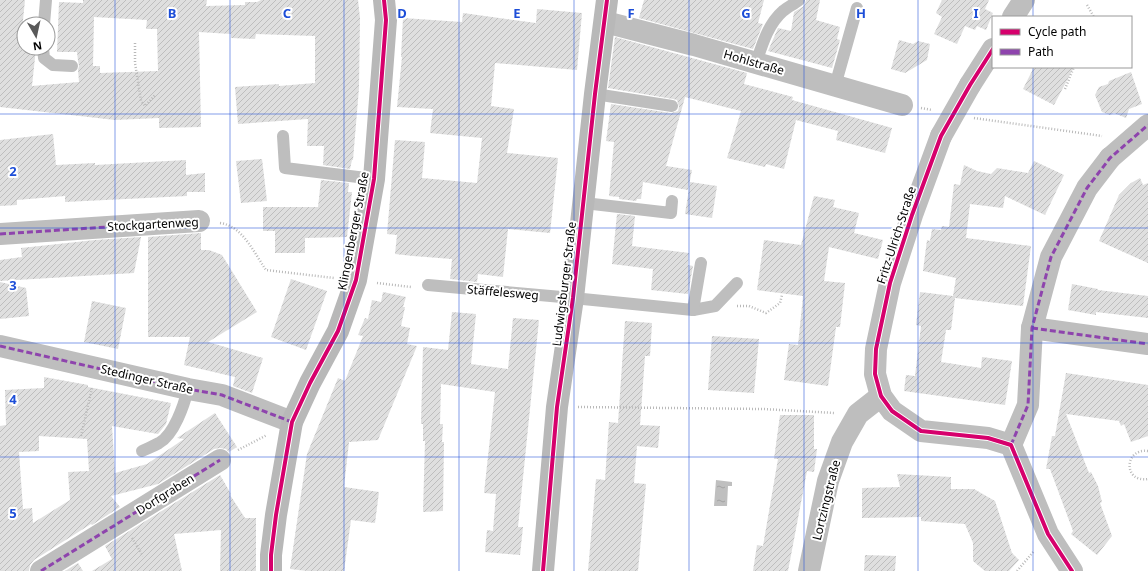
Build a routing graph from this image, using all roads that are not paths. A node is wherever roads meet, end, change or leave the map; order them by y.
1 (46, 0) edge
2 (384, 0) edge
3 (607, 0) edge
4 (799, 0) edge
5 (1024, 0) edge
6 (857, 8) dead end
7 (45, 16) edge
8 (1014, 16) edge
9 (605, 22) junction
10 (992, 51) edge
11 (44, 56) edge
12 (756, 63) junction
13 (72, 66) dead end
14 (835, 86) junction
15 (595, 94) junction
16 (902, 105) road end
17 (672, 106) dead end
18 (1148, 125) edge
19 (283, 136) dead end
20 (374, 179) junction
21 (672, 201) dead end
22 (584, 203) junction
23 (200, 221) road end
24 (0, 234) edge
25 (701, 263) dead end
26 (737, 283) dead end
27 (428, 285) road end
28 (573, 298) junction
29 (693, 310) junction
30 (1032, 328) junction
31 (1148, 344) edge
32 (0, 346) edge
33 (188, 389) junction
34 (881, 396) junction
35 (292, 422) junction
36 (1011, 446) junction
37 (142, 451) dead end
38 (220, 460) road end
39 (41, 571) edge
40 (271, 571) edge
41 (543, 571) edge
42 (809, 571) edge
43 (1072, 571) edge

1 - 7 lane
2 - 20 street, Klingenberger Straße
3 - 9 street, Ludwigsburger Straße
4 - 12 lane
5 - 8 street
6 - 14 lane
9 - 12 street, Hohlstraße
9 - 15 street, Ludwigsburger Straße
10 - 34 street, Fritz-Ulrich-Straße, bridge
11 - 13 lane
12 - 14 street, Hohlstraße
14 - 16 street, Hohlstraße
15 - 17 lane
15 - 22 street, Ludwigsburger Straße
18 - 30 street, bridge
19 - 20 lane
20 - 35 street, Klingenberger Straße
21 - 22 lane
22 - 28 street, Ludwigsburger Straße
23 - 24 street, Stockgartenweg
25 - 29 lane
26 - 29 lane, Stäffelesweg
27 - 28 lane, Stäffelesweg
28 - 29 lane, Stäffelesweg
28 - 41 street, Ludwigsburger Straße
30 - 31 street
30 - 36 street
32 - 33 street, Stedinger Straße
33 - 35 street, Stedinger Straße
33 - 37 lane
34 - 36 street, Fritz-Ulrich-Straße
34 - 42 street, Lortzingstraße
35 - 40 street, Klingenberger Straße
36 - 43 street
38 - 39 street, Dorfgraben

